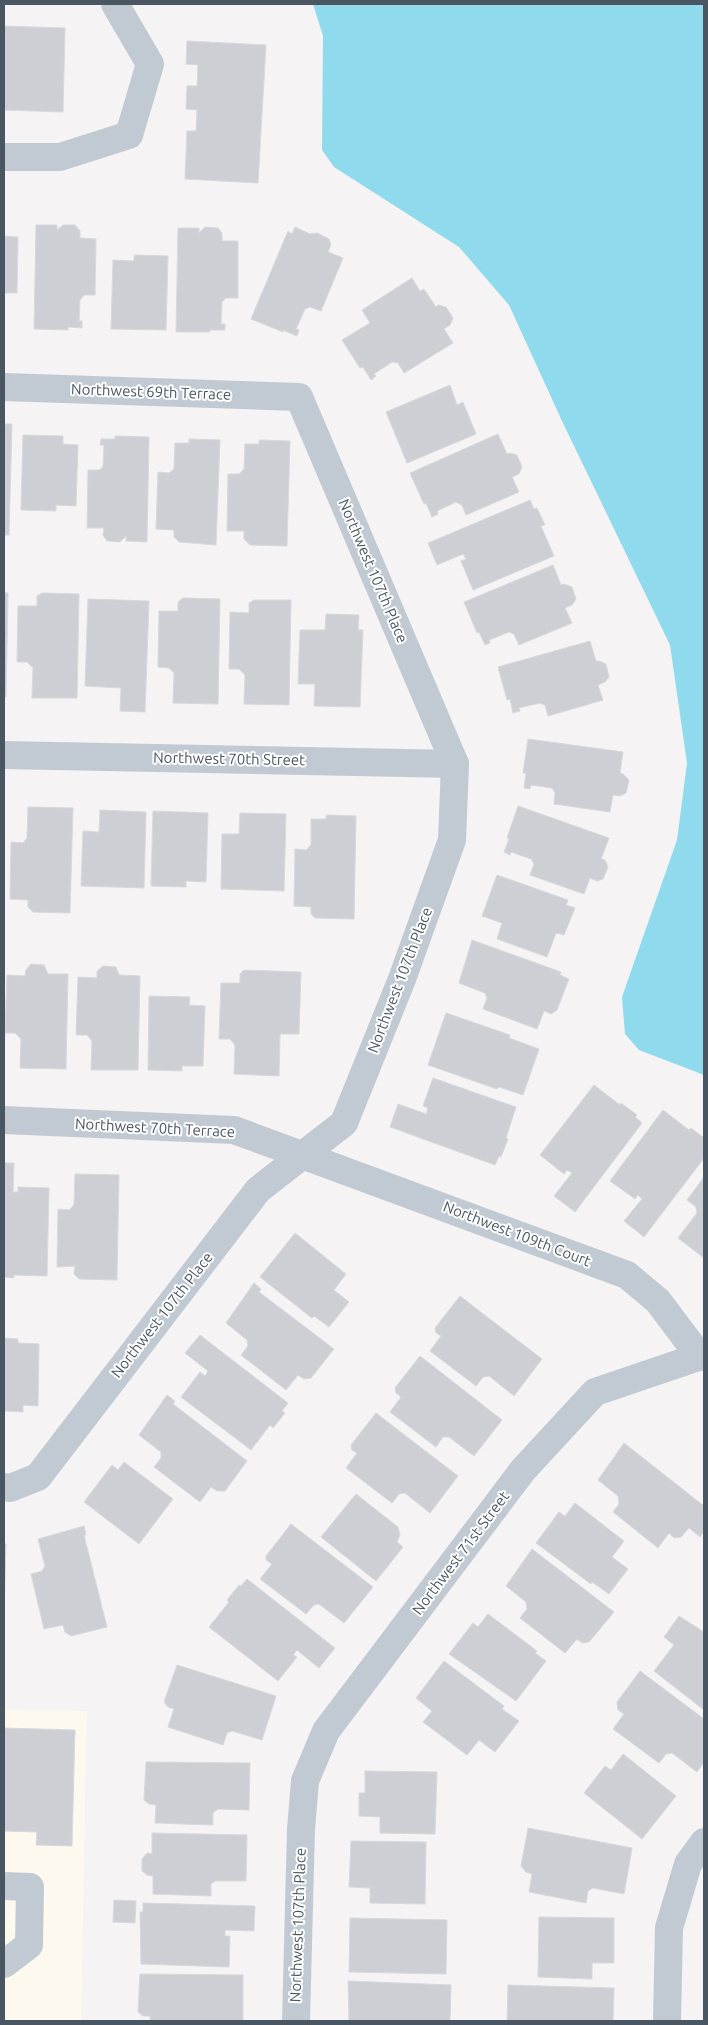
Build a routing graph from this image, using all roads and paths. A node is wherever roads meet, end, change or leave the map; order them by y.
1 (115, 4) edge
2 (4, 157) edge
3 (4, 387) edge
4 (299, 397) joint
5 (4, 755) edge
6 (455, 764) junction
7 (4, 1120) edge
8 (304, 1154) junction
9 (702, 1356) edge
10 (4, 1487) edge
11 (301, 1829) joint
12 (704, 1842) edge
13 (4, 1886) edge
14 (4, 1964) edge
15 (296, 2021) edge
16 (667, 2021) edge

1 - 2 street
3 - 4 street, Northwest 69th Terrace
4 - 6 street, Northwest 107th Place
5 - 6 street, Northwest 70th Street
6 - 8 street, Northwest 107th Place
7 - 8 street, Northwest 70th Terrace
8 - 9 street, Northwest 109th Court
8 - 10 street, Northwest 107th Place
9 - 11 street, Northwest 71st Street
11 - 15 street, Northwest 107th Place
12 - 16 street
13 - 14 street

